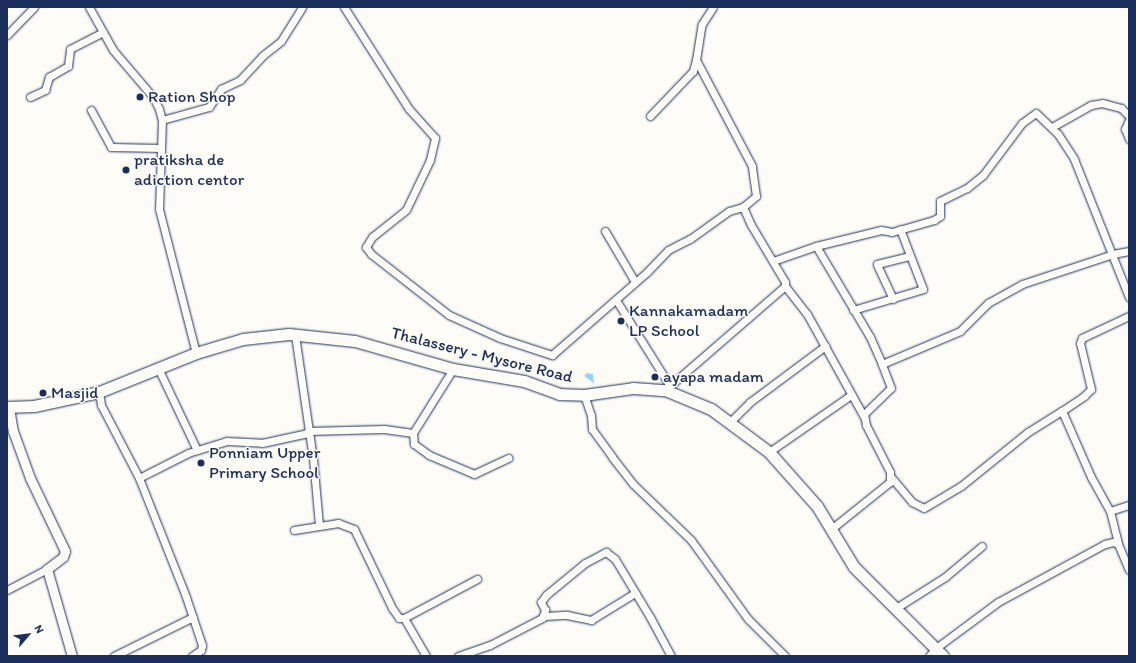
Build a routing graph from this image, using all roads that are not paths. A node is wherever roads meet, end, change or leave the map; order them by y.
1 (34, 7) edge
2 (89, 7) edge
3 (302, 7) edge
4 (344, 7) edge
5 (713, 7) edge
6 (103, 32) junction
7 (7, 35) edge
8 (696, 60) junction
9 (30, 96) dead end
10 (91, 110) dead end
11 (650, 116) dead end
12 (1129, 116) edge
13 (162, 120) junction
14 (1129, 120) edge
15 (1052, 127) junction
16 (1129, 139) edge
17 (161, 148) junction
18 (743, 207) junction
19 (900, 229) junction
20 (605, 231) dead end
21 (816, 246) junction
22 (1129, 251) edge
23 (1113, 254) junction
24 (910, 256) junction
25 (773, 261) junction
26 (635, 282) junction
27 (785, 286) junction
28 (1129, 297) edge
29 (893, 299) junction
30 (616, 300) junction
31 (854, 310) junction
32 (1129, 316) edge
33 (295, 335) junction
34 (825, 346) junction
35 (196, 353) junction
36 (882, 364) junction
37 (158, 368) junction
38 (453, 369) junction
39 (668, 388) junction
40 (99, 392) junction
41 (851, 395) junction
42 (584, 396) junction
43 (8, 407) edge
44 (1062, 411) junction
45 (864, 417) junction
46 (730, 422) junction
47 (308, 432) junction
48 (413, 433) junction
49 (197, 450) junction
50 (769, 452) junction
51 (508, 458) dead end
52 (891, 477) junction
53 (139, 478) junction
54 (1129, 505) edge
55 (1110, 511) junction
56 (319, 525) junction
57 (294, 530) dead end
58 (830, 530) junction
59 (1118, 544) junction
60 (982, 546) dead end
61 (47, 569) junction
62 (1129, 570) edge
63 (477, 579) dead end
64 (7, 590) edge
65 (635, 593) junction
66 (896, 608) junction
67 (545, 616) junction
68 (193, 617) junction
69 (404, 618) junction
70 (129, 653) edge
71 (936, 653) edge
72 (72, 656) edge
73 (114, 656) edge
74 (192, 656) edge
75 (426, 656) edge
76 (458, 656) edge
77 (671, 656) edge
78 (785, 656) edge

1 - 7 street
2 - 6 street
3 - 13 street
4 - 30 street
5 - 8 street
6 - 9 street
6 - 13 street
8 - 11 street
8 - 18 street
10 - 17 street
12 - 15 street
13 - 17 street
14 - 16 street
15 - 19 street
15 - 23 street
17 - 35 street
18 - 25 street
18 - 26 street
19 - 21 street
19 - 24 street
20 - 26 street
21 - 25 street
21 - 31 street
22 - 23 street
23 - 28 street
23 - 36 street
24 - 29 street
24 - 29 street
25 - 27 street
26 - 30 street
27 - 34 street
27 - 39 street
29 - 31 street
30 - 39 street
31 - 36 street
32 - 44 street
33 - 35 main road, Thalassery - Mysore Road
33 - 38 main road, Thalassery - Mysore Road
33 - 47 street
34 - 41 street
34 - 46 street
35 - 37 main road, Thalassery - Mysore Road
36 - 45 street
37 - 40 main road, Thalassery - Mysore Road
37 - 49 street
38 - 42 main road, Thalassery - Mysore Road
38 - 48 street
39 - 42 main road, Thalassery - Mysore Road
39 - 46 main road, Thalassery - Mysore Road
40 - 43 main road, Thalassery - Mysore Road
40 - 53 street
41 - 45 street
41 - 50 street
42 - 78 street
43 - 61 street
44 - 52 street
44 - 55 street
45 - 52 street
46 - 50 main road, Thalassery - Mysore Road
47 - 48 street
47 - 49 street
47 - 56 street
48 - 51 street
49 - 53 street
50 - 58 main road, Thalassery - Mysore Road
52 - 58 street
53 - 68 street
54 - 55 street
55 - 59 street
56 - 57 street
56 - 69 street
58 - 66 main road, Thalassery - Mysore Road
59 - 62 street
59 - 71 street
60 - 66 street
61 - 64 street
61 - 72 street
63 - 69 street
65 - 67 street
65 - 67 street
65 - 77 street
66 - 71 main road, Thalassery - Mysore Road
67 - 76 street
68 - 70 street
68 - 74 street
69 - 75 street
70 - 73 street

